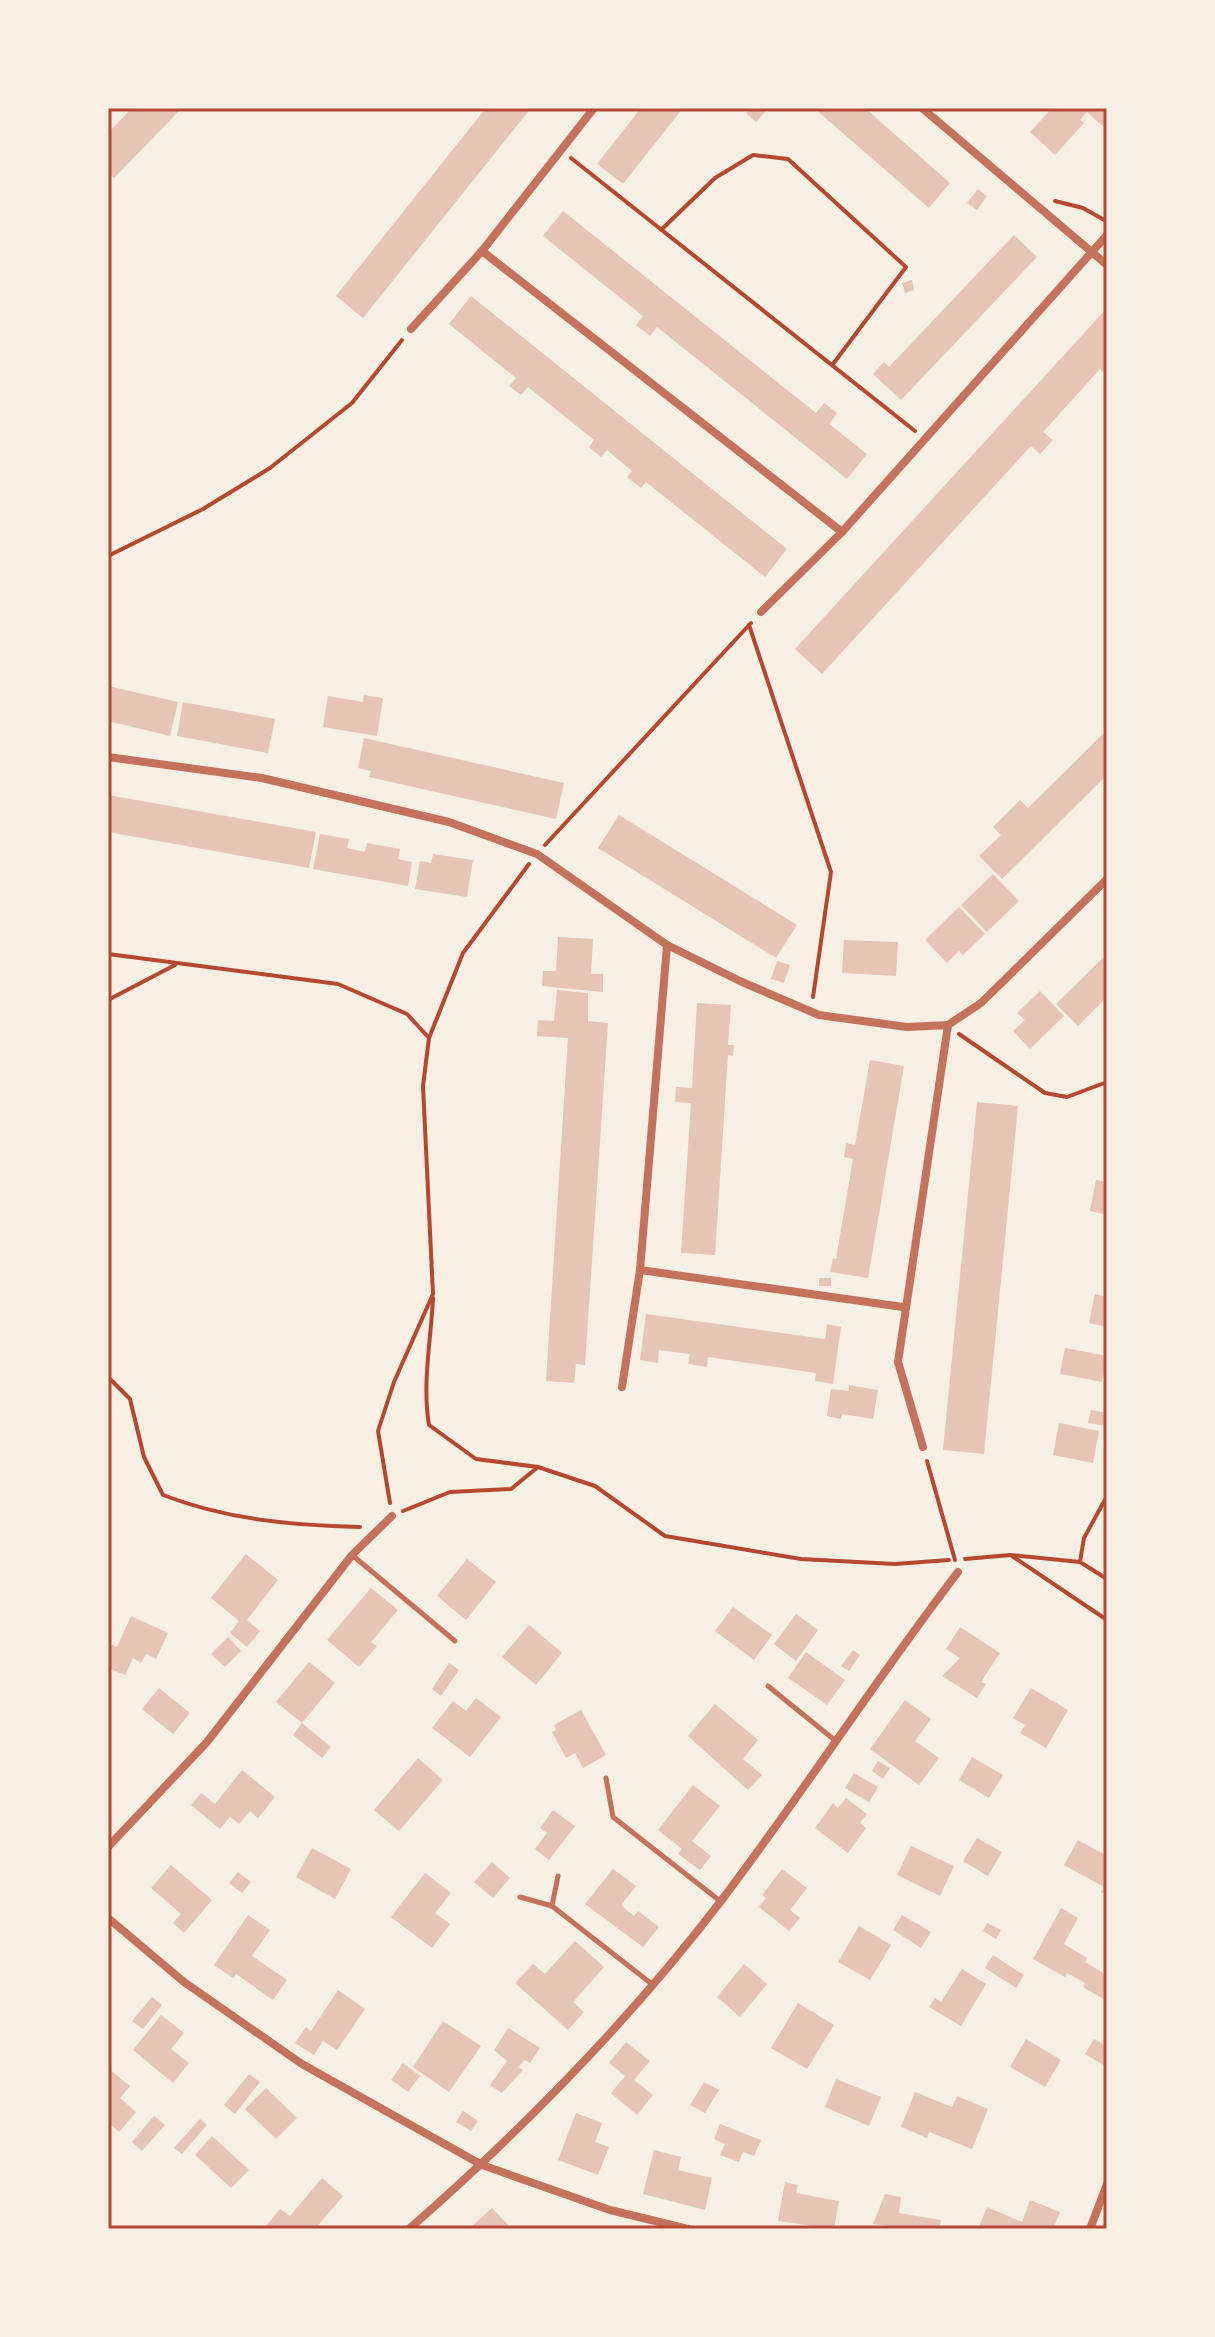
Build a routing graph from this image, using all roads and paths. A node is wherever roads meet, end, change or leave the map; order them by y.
1 (594, 108) edge
2 (922, 108) edge
3 (561, 150) junction
4 (662, 229) junction
5 (1107, 235) edge
6 (482, 251) junction
7 (1091, 254) junction
8 (1107, 265) edge
9 (411, 329) joint
10 (833, 364) junction
11 (926, 440) junction
12 (842, 532) junction
13 (108, 556) edge
14 (761, 612) joint
15 (749, 625) junction
16 (108, 757) edge
17 (537, 854) junction
18 (1107, 879) edge
19 (667, 945) junction
20 (108, 954) edge
21 (177, 964) junction
22 (108, 1000) edge
23 (810, 1011) junction
24 (948, 1025) junction
25 (429, 1038) junction
26 (1107, 1082) edge
27 (640, 1270) junction
28 (433, 1294) junction
29 (903, 1307) junction
30 (108, 1377) edge
31 (622, 1387) dead end
32 (923, 1447) joint
33 (538, 1467) junction
34 (1107, 1496) edge
35 (392, 1516) junction
36 (379, 1528) junction
37 (352, 1555) junction
38 (1010, 1555) junction
39 (955, 1559) junction
40 (1080, 1562) junction
41 (958, 1572) joint
42 (1107, 1579) edge
43 (1107, 1620) edge
44 (455, 1641) dead end
45 (768, 1686) dead end
46 (838, 1742) junction
47 (606, 1778) dead end
48 (108, 1847) edge
49 (558, 1876) dead end
50 (520, 1897) dead end
51 (721, 1902) junction
52 (552, 1906) junction
53 (108, 1918) edge
54 (653, 1986) junction
55 (482, 2165) junction
56 (1107, 2184) edge
57 (668, 2227) edge
58 (409, 2229) edge
59 (688, 2229) edge
60 (1090, 2229) edge

1 - 3 street
2 - 7 street
3 - 4 path
3 - 6 street
4 - 10 path
4 - 10 path
5 - 7 street
6 - 9 street
6 - 12 street
7 - 8 street
7 - 11 street
9 - 13 path
10 - 11 path
11 - 12 street
12 - 14 street
14 - 15 path
15 - 17 path
15 - 23 path
16 - 17 street
17 - 19 street
17 - 25 path
18 - 24 street
19 - 23 street
19 - 27 street
20 - 21 path
21 - 22 path
21 - 25 path
23 - 24 street
24 - 26 path
24 - 29 street
25 - 28 path
27 - 29 street
27 - 31 street
28 - 33 path
28 - 35 path
29 - 32 street
30 - 36 path
32 - 39 path
33 - 35 path
33 - 39 path
34 - 40 path
35 - 36 street
36 - 37 street
37 - 44 lane
37 - 48 street
38 - 39 path
38 - 40 path
38 - 43 path
39 - 41 path
40 - 42 path
41 - 46 street
45 - 46 lane
46 - 51 street
47 - 51 lane
49 - 52 lane
50 - 52 lane
51 - 54 street
52 - 54 lane
53 - 55 street
54 - 55 street
55 - 57 street
55 - 58 street
56 - 60 street
57 - 59 street

